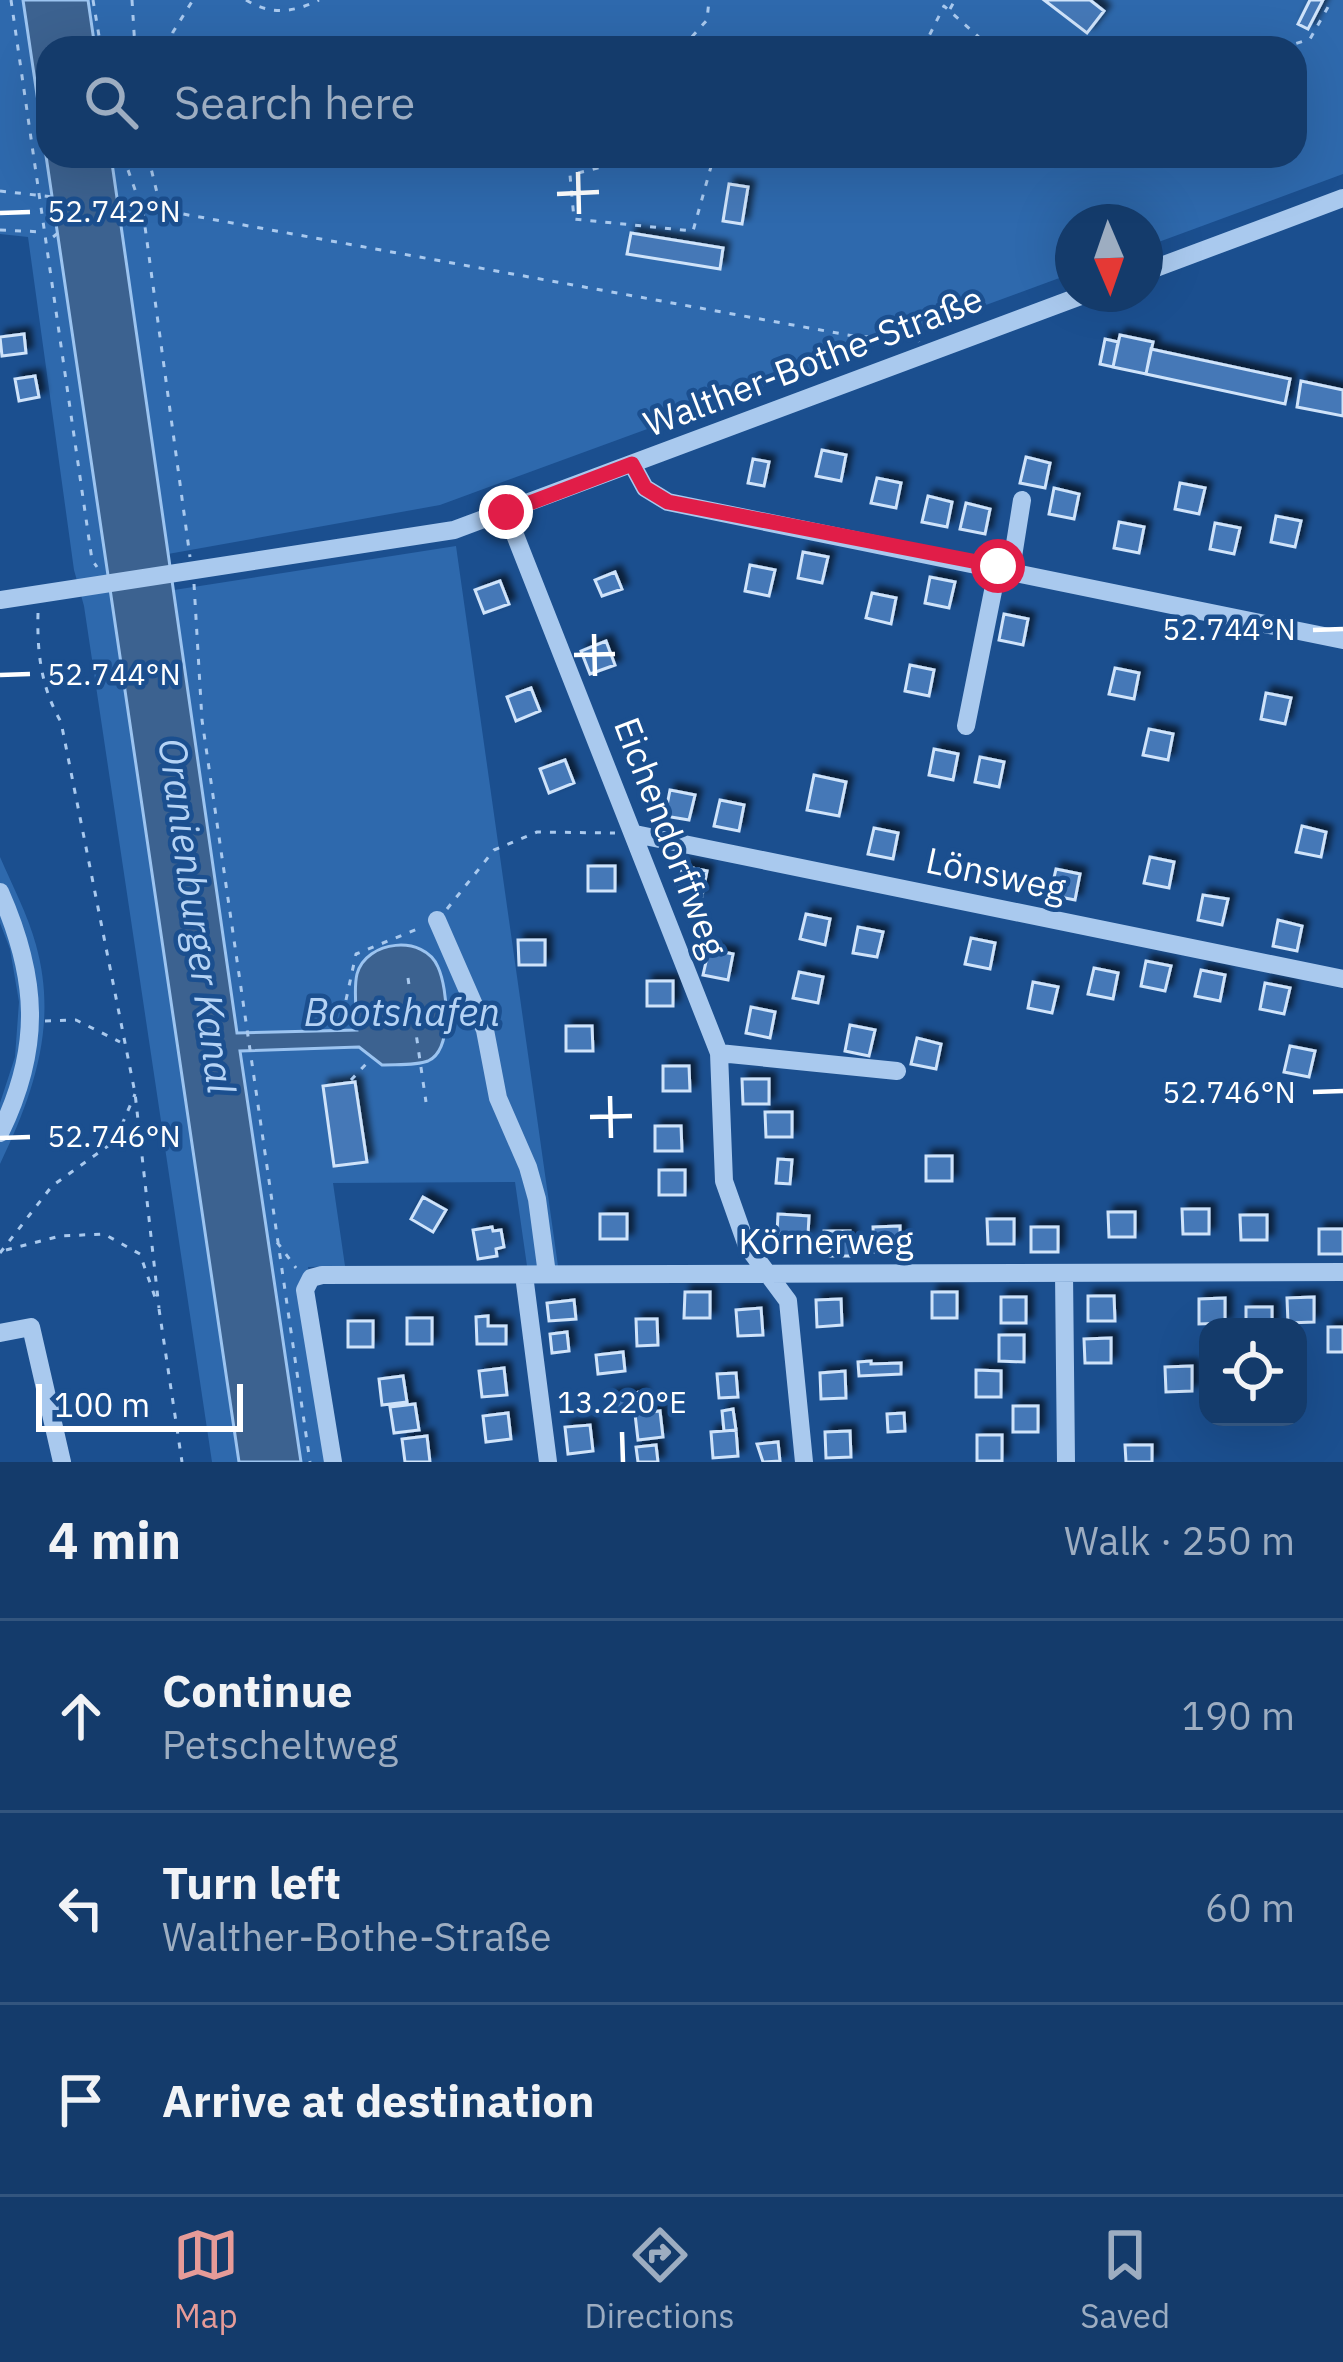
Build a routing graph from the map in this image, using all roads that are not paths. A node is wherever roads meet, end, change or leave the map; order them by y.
1 (1343, 198) edge
2 (1163, 265) edge
3 (1055, 306) edge
4 (632, 464) junction
5 (1022, 500) dead end
6 (506, 512) junction
7 (1005, 568) junction
8 (0, 587) edge
9 (1, 600) edge
10 (1343, 640) edge
11 (965, 726) dead end
12 (635, 834) junction
13 (0, 892) edge
14 (437, 920) road end
15 (1343, 979) edge
16 (719, 1053) junction
17 (897, 1071) dead end
18 (0, 1132) edge
19 (1343, 1271) edge
20 (1064, 1273) junction
21 (548, 1274) junction
22 (524, 1275) junction
23 (769, 1275) junction
24 (0, 1333) edge
25 (62, 1462) edge
26 (333, 1462) edge
27 (548, 1462) edge
28 (803, 1462) edge
29 (1066, 1462) edge

1 - 2 street
3 - 4 street, Walther-Bothe-Straße
4 - 6 street, Walther-Bothe-Straße
4 - 7 street
5 - 7 street
6 - 9 street, Walther-Bothe-Straße
6 - 12 street, Eichendorffweg
7 - 10 street
7 - 11 street
8 - 9 street
12 - 15 street, Lönsweg
12 - 16 street, Eichendorffweg
13 - 18 street
14 - 21 street
16 - 17 street
16 - 23 street, Eichendorffweg
19 - 20 street, Körnerweg
20 - 23 street, Körnerweg
20 - 29 street
21 - 22 street, Körnerweg
21 - 23 street, Körnerweg
22 - 26 street, Körnerweg
22 - 27 street
23 - 28 street, Eichendorffweg
24 - 25 street

